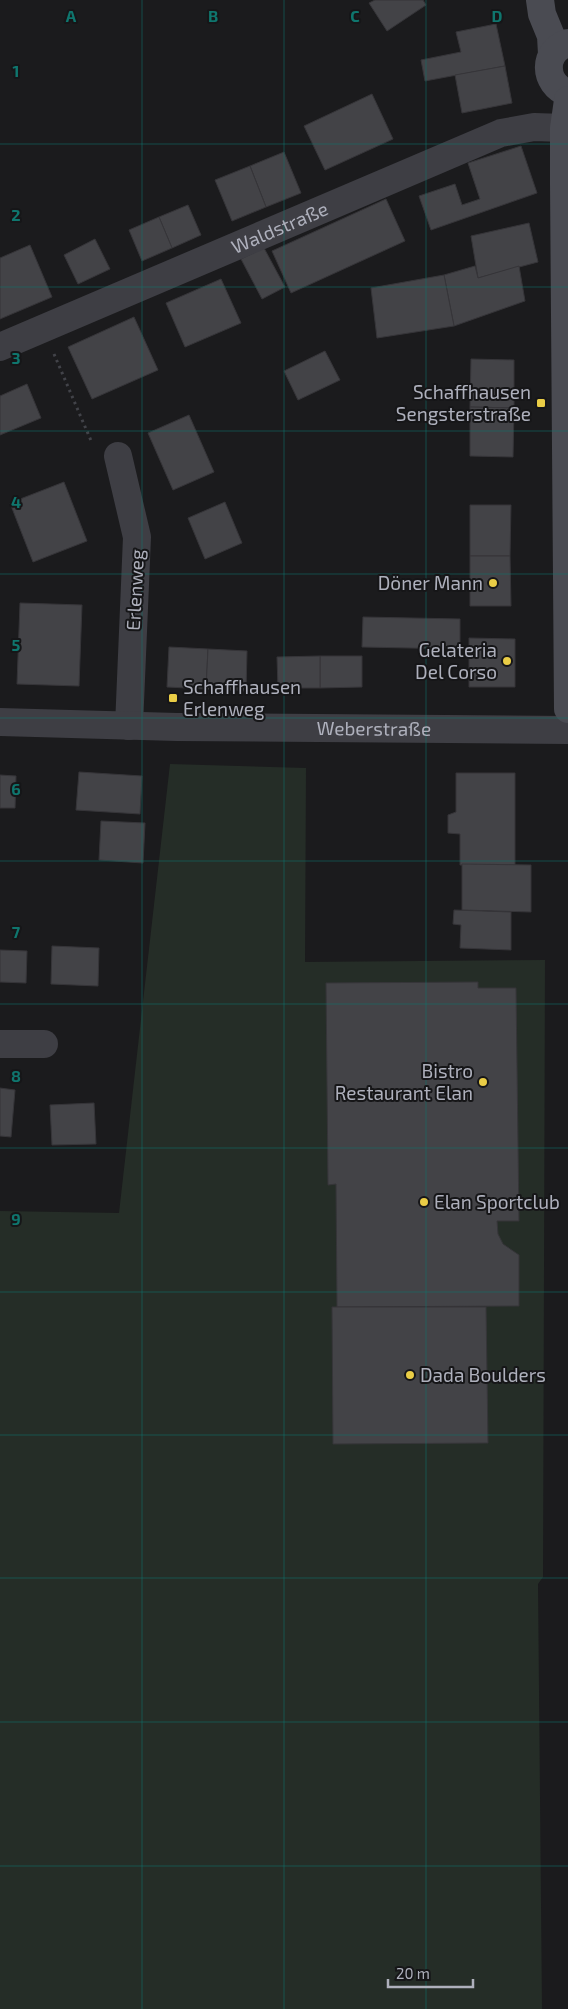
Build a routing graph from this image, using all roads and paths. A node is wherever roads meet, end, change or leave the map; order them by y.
1 (540, 0) edge
2 (560, 48) edge
3 (568, 93) edge
4 (568, 100) edge
5 (564, 128) junction
6 (43, 328) junction
7 (0, 347) edge
8 (118, 456) joint
9 (568, 709) edge
10 (0, 722) edge
11 (129, 726) junction
12 (568, 730) edge
13 (0, 1044) edge
14 (44, 1044) dead end

1 - 2 street
2 - 3 street
4 - 5 street
5 - 6 street, Waldstraße
5 - 9 street
6 - 7 street, Waldstraße
6 - 8 path
8 - 11 street, Erlenweg
10 - 11 street, Weberstraße
11 - 12 street, Weberstraße
13 - 14 street

